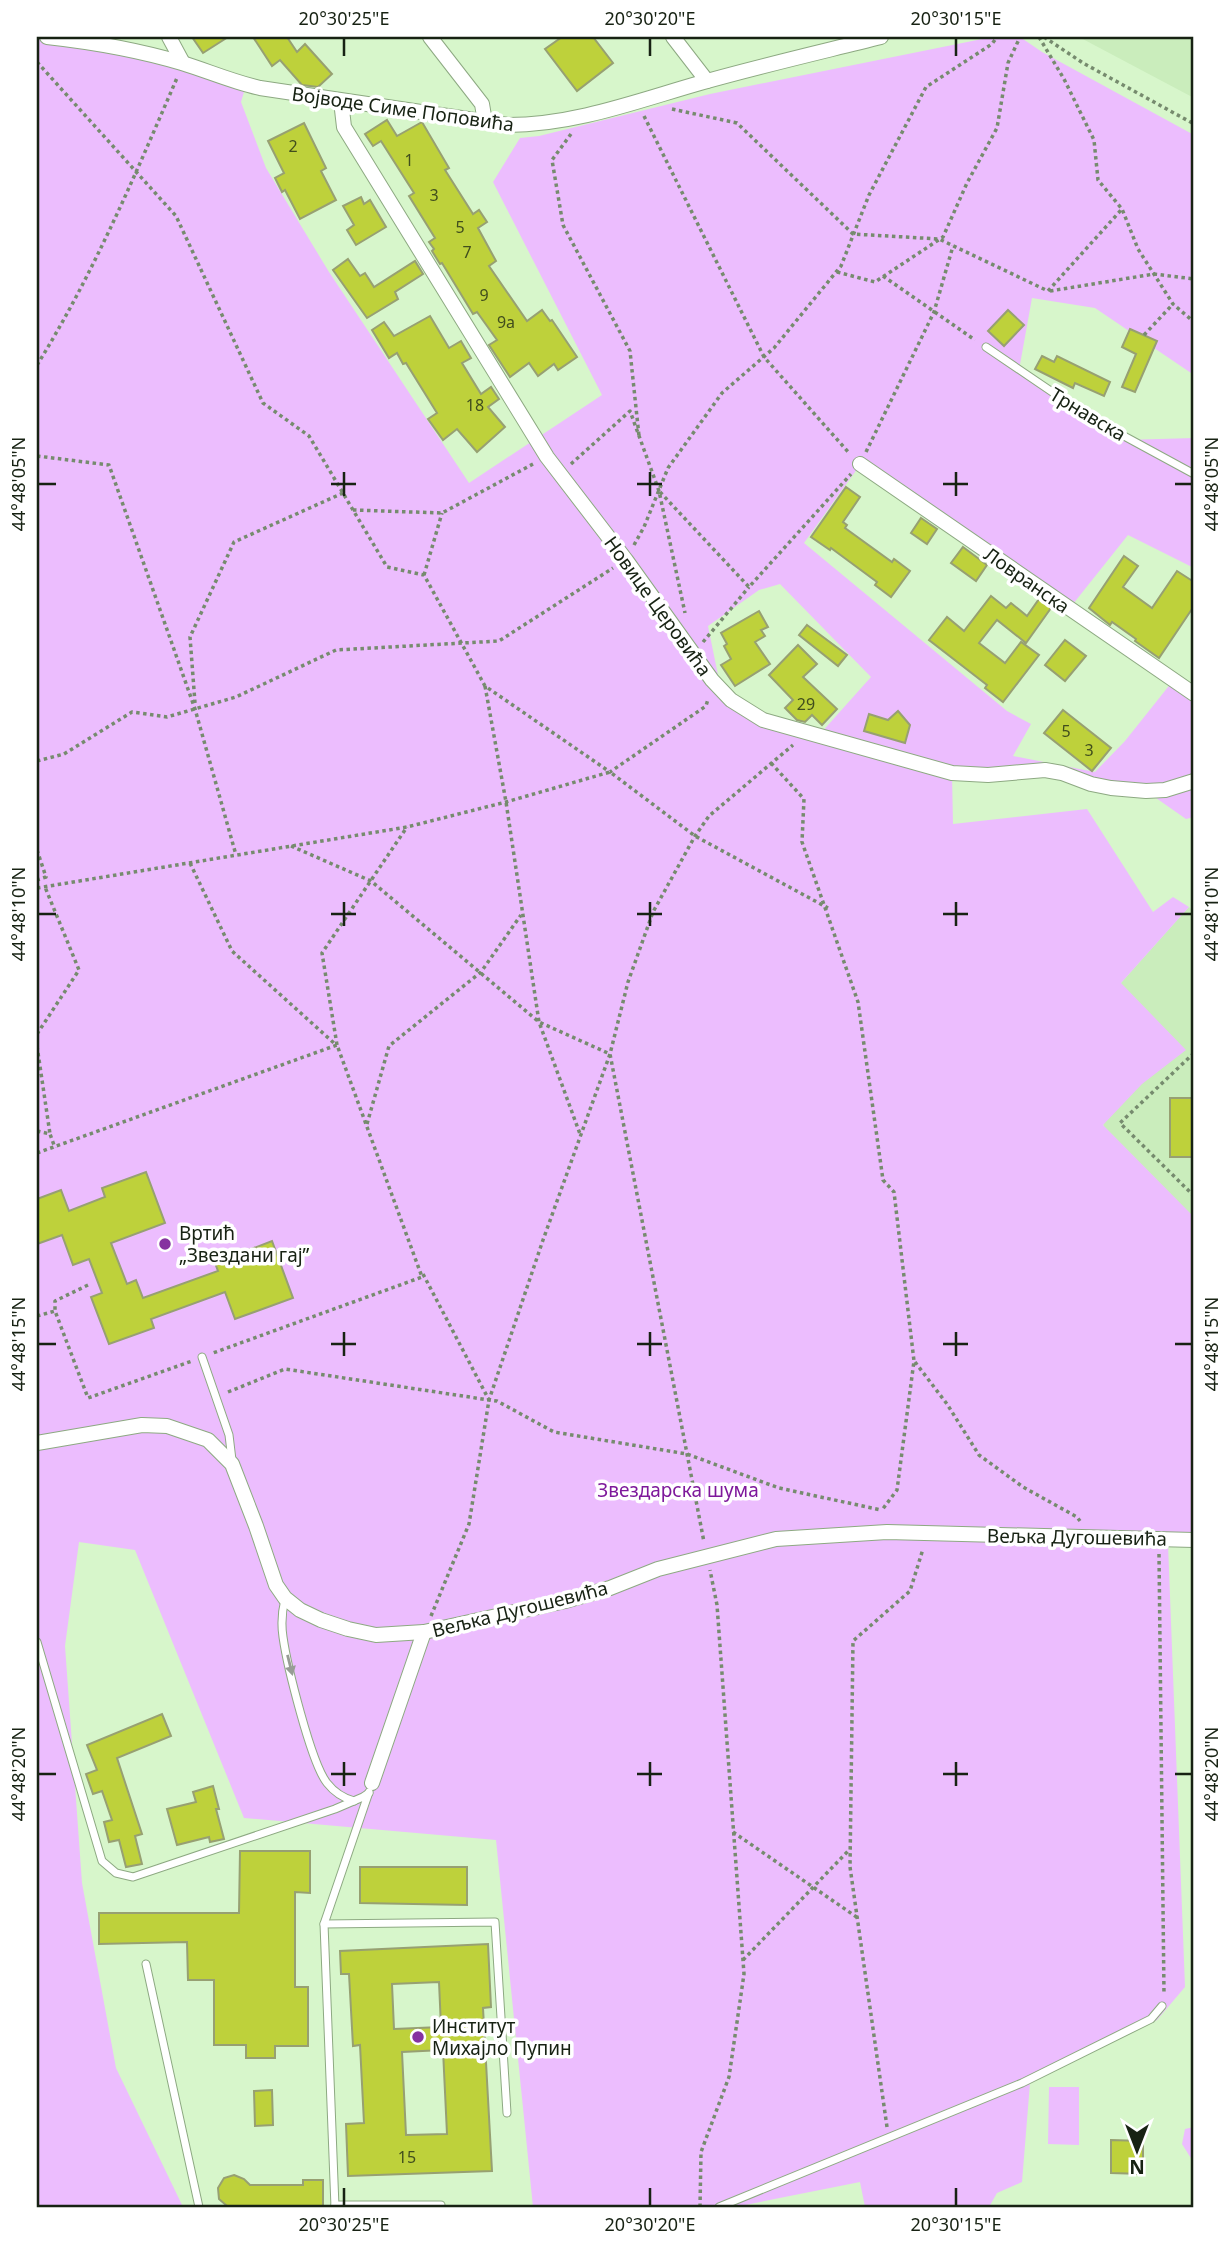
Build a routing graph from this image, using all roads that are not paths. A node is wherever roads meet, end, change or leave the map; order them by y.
1 (47, 37) edge
2 (169, 37) edge
3 (429, 37) edge
4 (673, 37) edge
5 (881, 37) edge
6 (183, 63) junction
7 (707, 81) junction
8 (341, 101) junction
9 (485, 122) junction
10 (986, 347) road end
11 (860, 464) road end
12 (1194, 474) edge
13 (1194, 694) edge
14 (1194, 781) edge
15 (202, 1357) road end
16 (37, 1443) edge
17 (232, 1464) junction
18 (1194, 1540) edge
19 (285, 1598) junction
20 (424, 1632) junction
21 (37, 1642) edge
22 (370, 1788) junction
23 (354, 1801) junction
24 (324, 1924) junction
25 (146, 1964) dead end
26 (1162, 2006) road end
27 (507, 2113) dead end
28 (441, 2205) dead end
29 (335, 2206) edge
30 (384, 2206) edge
31 (429, 2206) edge
32 (199, 2207) edge
33 (719, 2207) edge

1 - 6 street, Војводе Симе Поповића
2 - 6 street
3 - 9 street
4 - 7 street
5 - 7 street, Војводе Симе Поповића
6 - 8 street, Војводе Симе Поповића
7 - 9 street, Војводе Симе Поповића
8 - 9 street, Војводе Симе Поповића
8 - 14 street, Новице Церовића
10 - 12 lane, Трнавска
11 - 13 street, Ловранска
15 - 17 lane
16 - 17 street
17 - 19 street
18 - 20 street, Вељка Дугошевића
19 - 20 street, Вељка Дугошевића
19 -> 23 lane
20 - 22 street
21 - 23 lane
22 - 23 lane
22 - 24 lane
24 - 27 lane
24 - 29 lane
25 - 32 lane
26 - 33 lane
28 - 31 lane
29 - 30 lane
30 - 31 lane

